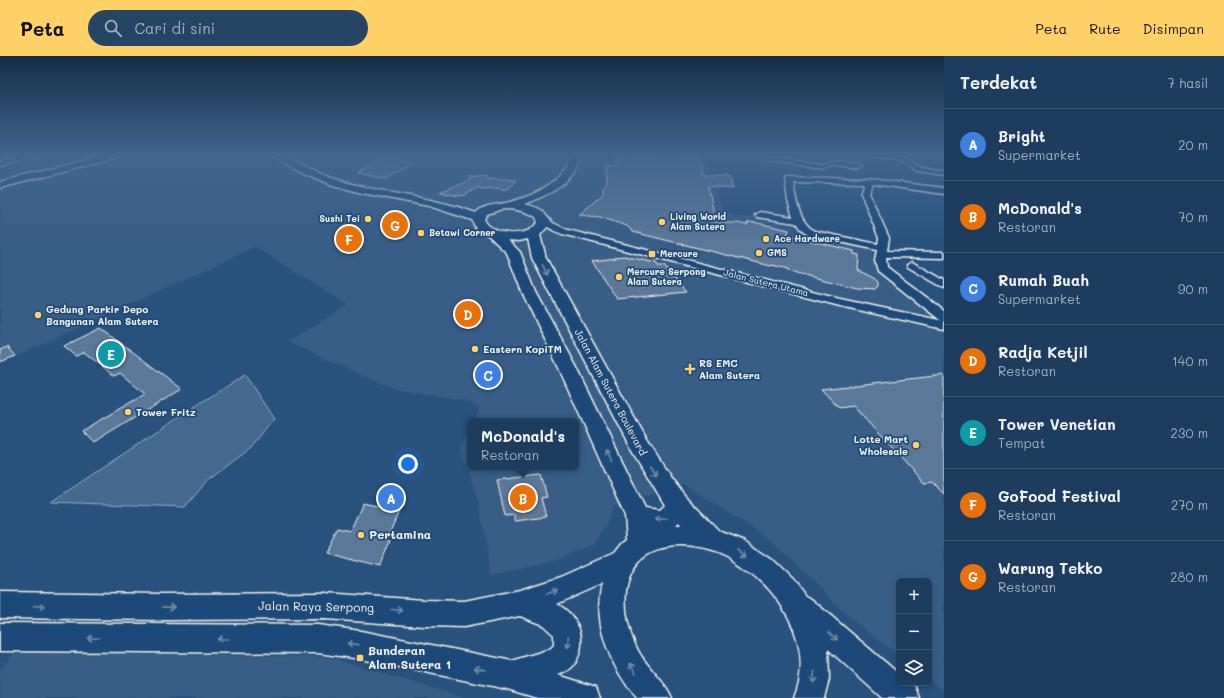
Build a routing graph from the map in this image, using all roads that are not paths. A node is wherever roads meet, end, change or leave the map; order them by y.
1 (344, 185) edge
2 (555, 185) edge
3 (569, 185) edge
4 (789, 185) edge
5 (868, 185) edge
6 (903, 185) edge
7 (933, 189) junction
8 (944, 191) edge
9 (527, 200) junction
10 (933, 200) dead end
11 (510, 206) junction
12 (458, 210) junction
13 (540, 215) junction
14 (760, 215) dead end
15 (477, 218) junction
16 (800, 221) junction
17 (565, 232) junction
18 (534, 233) junction
19 (494, 234) junction
20 (882, 251) junction
21 (944, 255) edge
22 (912, 265) dead end
23 (944, 276) edge
24 (932, 277) junction
25 (944, 285) edge
26 (944, 317) edge
27 (944, 325) edge
28 (678, 506) junction
29 (637, 516) junction
30 (711, 538) junction
31 (631, 554) junction
32 (794, 601) junction
33 (520, 603) junction
34 (0, 604) edge
35 (0, 637) edge
36 (514, 675) junction
37 (585, 698) edge
38 (658, 698) edge
39 (809, 698) edge
40 (904, 698) edge

1 - 12 main road
2 - 9 main road
3 - 13 main road
4 - 16 street
5 - 20 street
6 - 7 street
7 - 8 street
7 - 10 street
9 - 11 main road
9 - 12 main road
11 - 13 main road
11 - 15 main road
12 - 15 main road
13 - 17 street, Jalan Sutera Utama
13 - 18 main road
14 - 16 street
15 - 19 main road
16 - 20 street
17 - 18 street, Jalan Sutera Utama
17 - 27 street, Jalan Sutera Utama
18 - 19 main road
18 -> 28 main road, Jalan Alam Sutera Boulevard
29 -> 19 main road
20 - 21 street
20 - 26 street
22 - 24 street
23 - 24 street
24 - 25 street
28 -> 29 main road
28 - 30 main road, Jalan Alam Sutera Boulevard
29 - 31 main road
30 - 31 main road, Jalan Raya Serpong
30 -> 32 main road
33 -> 31 main road, Jalan Raya Serpong
38 -> 31 main road
32 -> 39 main road
32 -> 40 main road
34 -> 33 main road, Jalan Raya Serpong
33 -> 36 main road
36 -> 35 main road
36 - 37 main road

